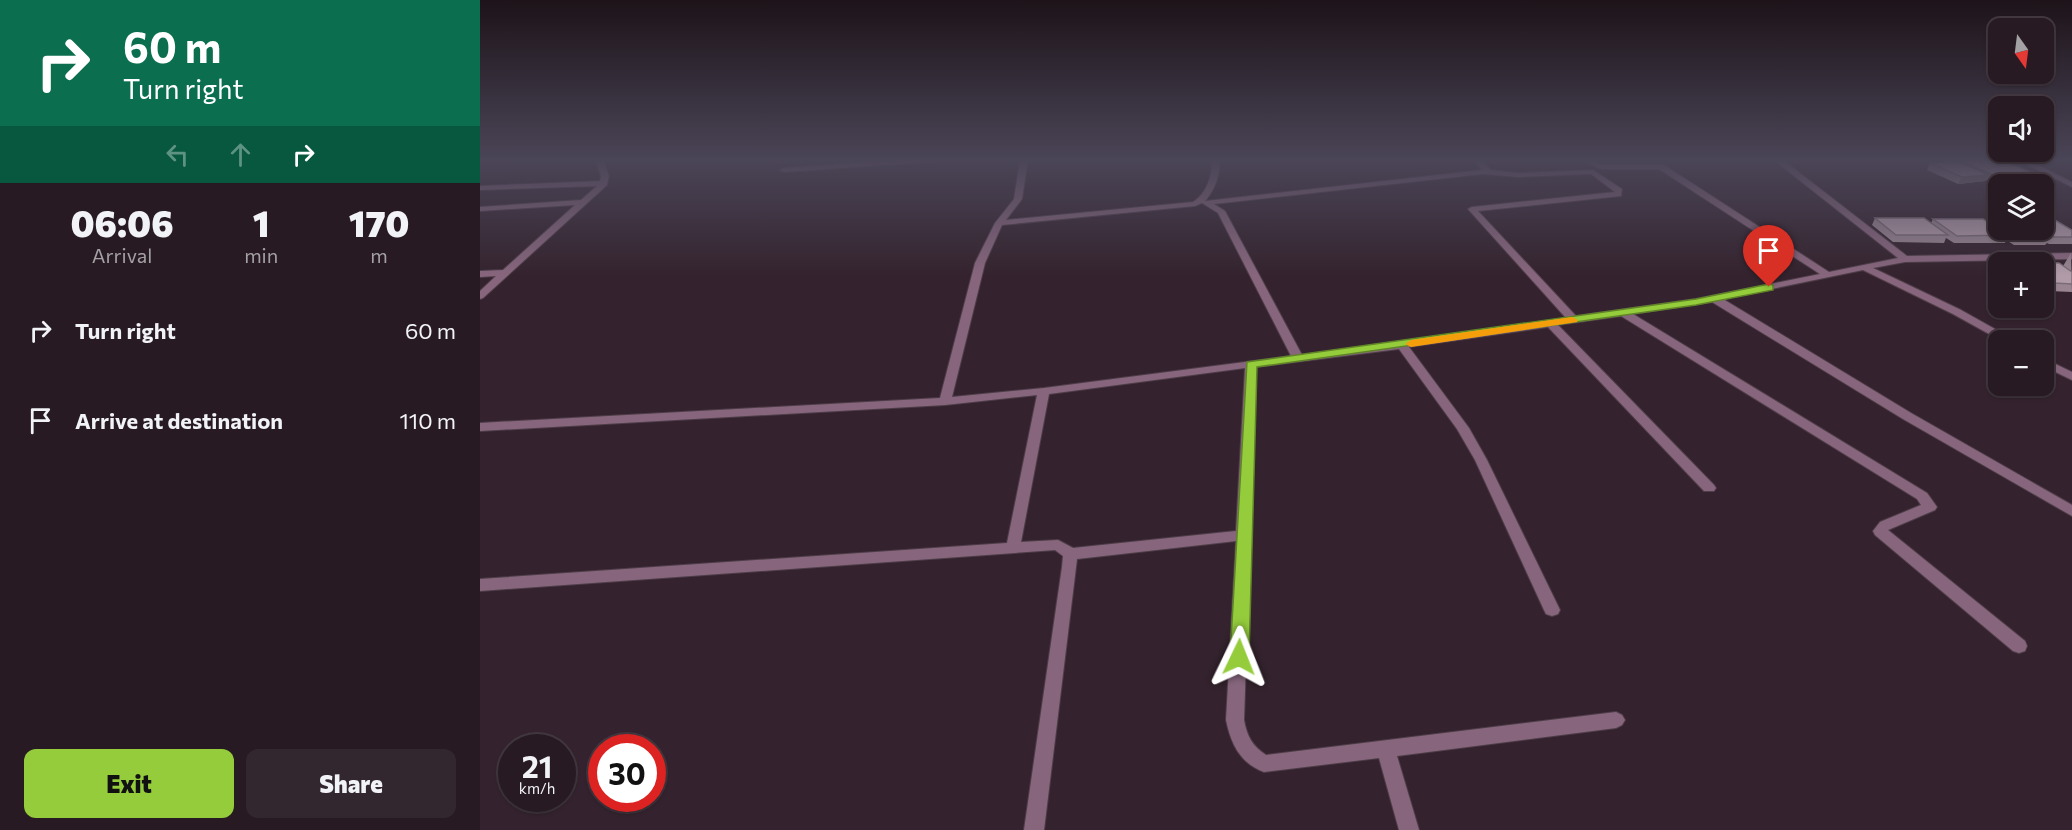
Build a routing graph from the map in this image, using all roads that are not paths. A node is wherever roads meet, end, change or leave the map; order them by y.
1 (587, 199) edge
2 (1018, 199) edge
3 (1205, 199) edge
4 (1234, 199) edge
5 (1583, 199) edge
6 (1710, 199) edge
7 (1828, 199) edge
8 (583, 202) junction
9 (1203, 202) junction
10 (480, 209) edge
11 (999, 223) junction
12 (2072, 256) edge
13 (1905, 259) junction
14 (1863, 267) junction
15 (506, 273) junction
16 (480, 274) edge
17 (1828, 275) junction
18 (480, 296) edge
19 (1715, 299) junction
20 (1622, 312) junction
21 (1574, 320) junction
22 (1551, 324) junction
23 (1989, 330) edge
24 (1402, 345) junction
25 (1298, 358) junction
26 (1251, 364) junction
27 (2054, 367) edge
28 (2072, 377) edge
29 (1044, 391) junction
30 (945, 401) junction
31 (480, 427) edge
32 (1708, 488) dead end
33 (2072, 511) edge
34 (1244, 535) junction
35 (1013, 547) junction
36 (1070, 554) junction
37 (480, 585) edge
38 (1552, 610) dead end
39 (2019, 646) dead end
40 (1616, 720) dead end
41 (1386, 749) junction
42 (1034, 830) edge
43 (1409, 830) edge

1 - 8 street
2 - 11 street
3 - 9 street
4 - 9 street
5 - 21 street
6 - 17 street
7 - 13 street
8 - 10 street
8 - 15 street
9 - 11 street
9 - 25 street
11 - 30 street
12 - 13 street
13 - 14 street
14 - 17 street
14 - 23 street
15 - 16 street
15 - 18 street
17 - 19 street
19 - 20 street
19 - 33 street
20 - 21 street
20 - 39 street
21 - 22 street
22 - 24 street
22 - 32 street
24 - 25 street
24 - 38 street
25 - 26 street
26 - 29 street
26 - 34 street
27 - 28 street
29 - 30 street
29 - 35 street
30 - 31 street
34 - 36 street
34 - 41 street
35 - 36 street
35 - 37 street
36 - 42 street
40 - 41 street
41 - 43 street

